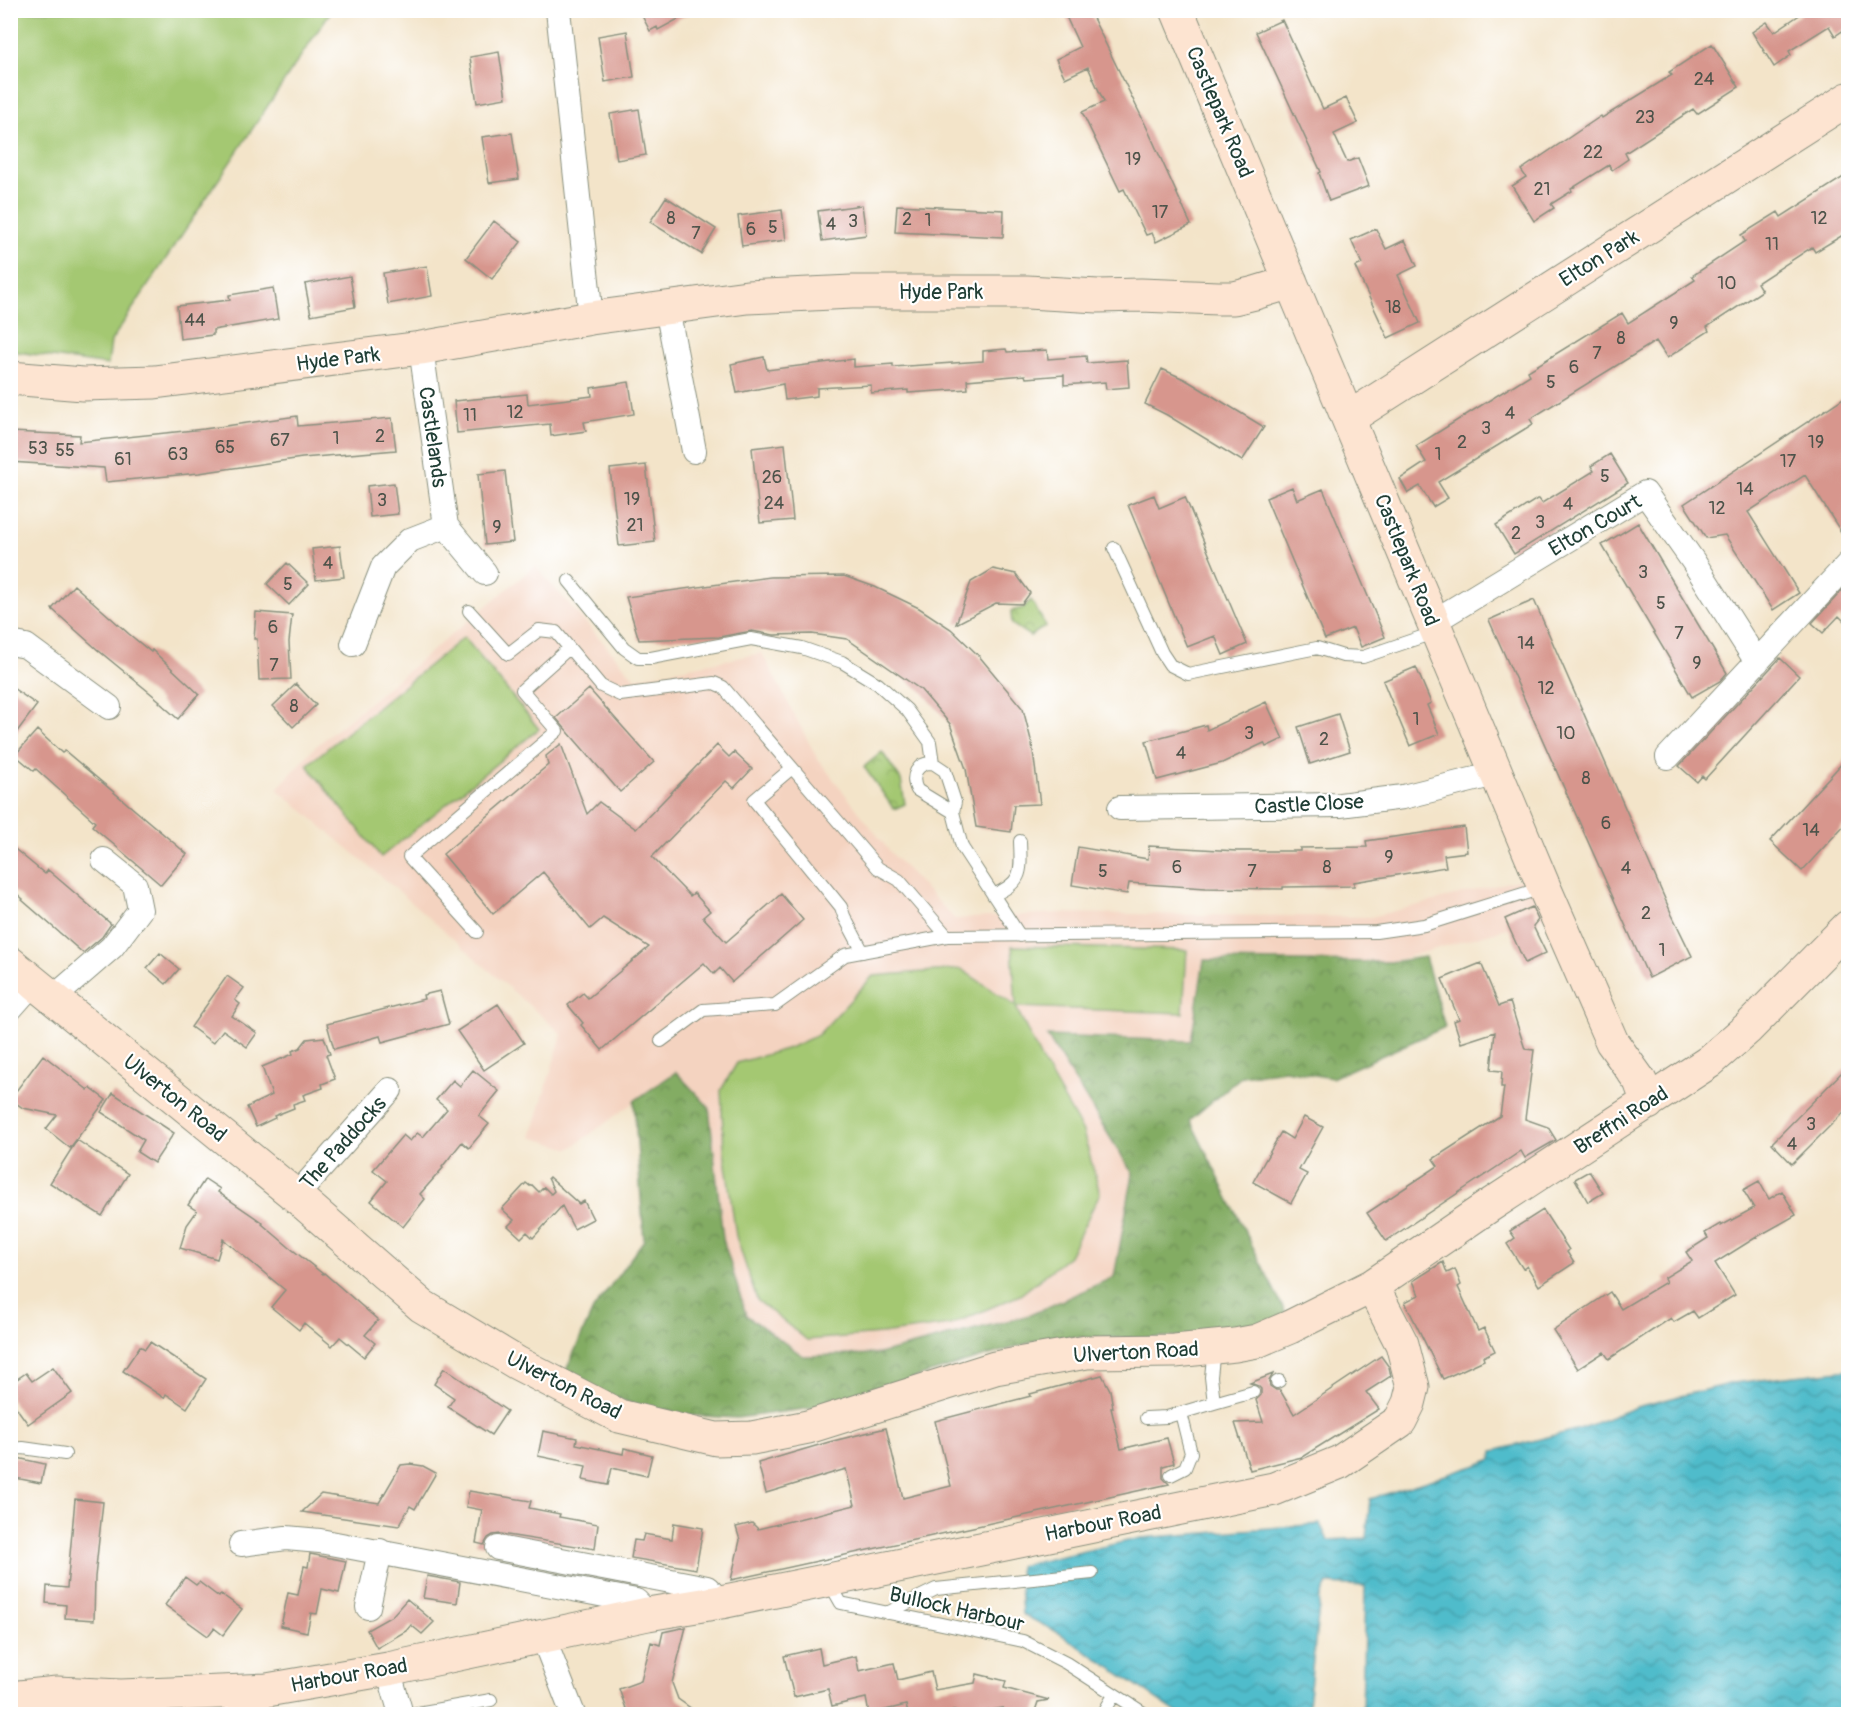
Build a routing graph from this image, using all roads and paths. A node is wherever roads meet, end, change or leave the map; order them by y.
1 (558, 10) edge
2 (1177, 10) edge
3 (1848, 99) edge
4 (1291, 282) junction
5 (667, 308) junction
6 (591, 318) junction
7 (421, 348) junction
8 (10, 378) edge
9 (1349, 418) junction
10 (694, 451) dead end
11 (446, 526) junction
12 (1114, 548) dead end
13 (1848, 564) edge
14 (485, 573) dead end
15 (569, 581) dead end
16 (469, 611) dead end
17 (1435, 627) junction
18 (10, 643) edge
19 (353, 645) dead end
20 (569, 648) junction
21 (1757, 662) junction
22 (109, 707) dead end
23 (1668, 757) dead end
24 (933, 763) junction
25 (792, 768) junction
26 (1495, 774) junction
27 (1120, 808) dead end
28 (953, 812) junction
29 (1020, 841) dead end
30 (105, 860) dead end
31 (1544, 888) junction
32 (993, 895) junction
33 (1848, 927) edge
34 (477, 932) dead end
35 (947, 936) junction
36 (1020, 936) junction
37 (863, 952) junction
38 (32, 982) edge
39 (10, 1009) edge
40 (661, 1041) dead end
41 (390, 1090) dead end
42 (1648, 1103) junction
43 (296, 1196) junction
44 (1372, 1286) junction
45 (1215, 1347) junction
46 (1253, 1392) dead end
47 (1214, 1404) junction
48 (1182, 1413) junction
49 (1146, 1418) dead end
50 (10, 1449) edge
51 (65, 1454) dead end
52 (1171, 1475) dead end
53 (241, 1544) dead end
54 (498, 1548) dead end
55 (381, 1551) junction
56 (1092, 1574) dead end
57 (828, 1580) junction
58 (721, 1602) junction
59 (368, 1607) dead end
60 (887, 1613) junction
61 (648, 1614) junction
62 (543, 1636) junction
63 (388, 1670) junction
64 (1114, 1695) junction
65 (10, 1698) edge
66 (491, 1700) dead end
67 (231, 1703) edge
68 (122, 1706) edge
69 (401, 1714) edge
70 (412, 1714) edge
71 (573, 1714) edge
72 (1103, 1714) edge
73 (1145, 1714) edge

1 - 6 street
2 - 4 street, Castlepark Road
3 - 9 street, Elton Park
4 - 5 street, Hyde Park
4 - 9 street, Castlepark Road
5 - 6 street, Hyde Park
5 - 10 street
6 - 7 street, Hyde Park
7 - 8 street, Hyde Park
7 - 11 street, Castlelands
9 - 17 street, Castlepark Road
11 - 14 street
11 - 19 street
12 - 17 lane
13 - 21 street
15 - 24 lane
16 - 20 lane
17 - 21 street, Elton Court
17 - 26 street, Castlepark Road
18 - 22 street
20 - 25 lane
20 - 34 lane
21 - 23 street
24 - 28 lane
24 - 28 lane
25 - 35 lane
25 - 37 lane
26 - 27 street, Castle Close
26 - 31 street, Castlepark Road
28 - 32 lane
29 - 32 lane
30 - 38 street
31 - 36 lane
31 - 42 street, Castlepark Road
32 - 36 lane
33 - 42 street, Breffni Road
35 - 36 lane
35 - 37 lane
37 - 40 lane
38 - 39 street
38 - 43 street, Ulverton Road
41 - 43 street, The Paddocks
42 - 44 street, Breffni Road
43 - 45 street, Ulverton Road
44 - 45 street, Ulverton Road
44 - 57 street, Harbour Road
45 - 47 lane
46 - 47 lane
47 - 48 lane
48 - 49 lane
48 - 52 lane
50 - 51 lane
53 - 55 street
54 - 58 street
55 - 59 street
55 - 61 street
56 - 60 lane
57 - 58 street, Harbour Road
57 - 60 lane, Bullock Harbour
58 - 61 street, Harbour Road
60 - 64 lane, Bullock Harbour
61 - 62 street, Harbour Road
62 - 63 street, Harbour Road
62 - 71 street
63 - 67 street, Harbour Road
63 - 69 street
64 - 72 lane
64 - 73 lane, Bullock Harbour
65 - 68 street, Harbour Road
66 - 70 lane
67 - 68 street, Harbour Road

